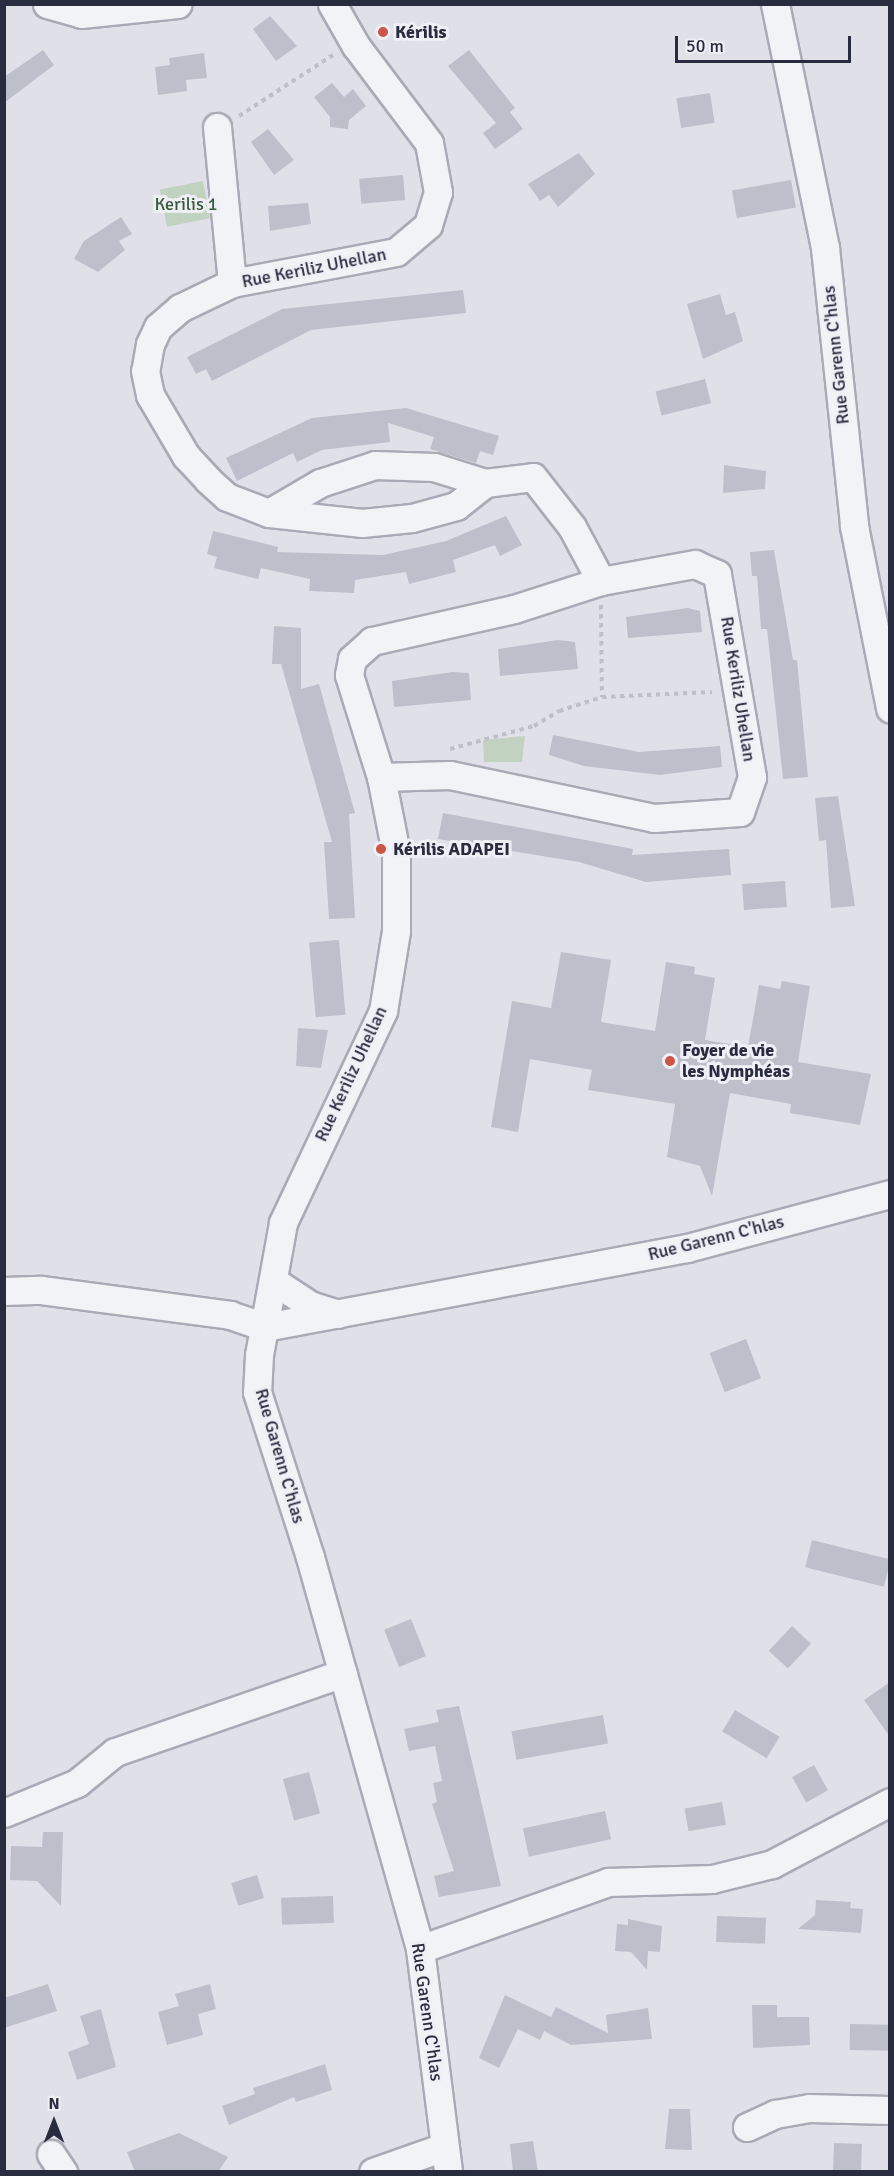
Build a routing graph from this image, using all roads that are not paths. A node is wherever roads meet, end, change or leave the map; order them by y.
1 (47, 4) edge
2 (177, 4) edge
3 (332, 4) edge
4 (775, 4) edge
5 (217, 127) road end
6 (232, 283) junction
7 (485, 483) junction
8 (269, 513) junction
9 (601, 581) junction
10 (890, 708) edge
11 (381, 777) junction
12 (890, 1194) edge
13 (275, 1282) junction
14 (4, 1291) edge
15 (339, 1314) junction
16 (265, 1327) junction
17 (343, 1673) junction
18 (890, 1802) edge
19 (4, 1813) edge
20 (420, 1949) junction
21 (890, 2110) edge
22 (747, 2127) dead end
23 (446, 2159) edge
24 (374, 2172) edge

1 - 2 street
3 - 6 street, Rue Keriliz Uhellan
4 - 10 street, Rue Garenn C'hlas
5 - 6 street
6 - 8 street, Rue Keriliz Uhellan
7 - 8 street, Rue Keriliz Uhellan
7 - 8 street
7 - 9 street
9 - 11 street, Rue Keriliz Uhellan
9 - 11 street, Rue Keriliz Uhellan
11 - 13 street, Rue Keriliz Uhellan
12 - 15 street, Rue Garenn C'hlas
13 - 15 street
13 - 16 street, Rue Keriliz Uhellan
14 - 16 street
15 - 16 street, Rue Garenn C'hlas
16 - 17 street, Rue Garenn C'hlas
17 - 19 street
17 - 20 street, Rue Garenn C'hlas
18 - 20 street
20 - 23 street, Rue Garenn C'hlas
21 - 22 street
23 - 24 street

